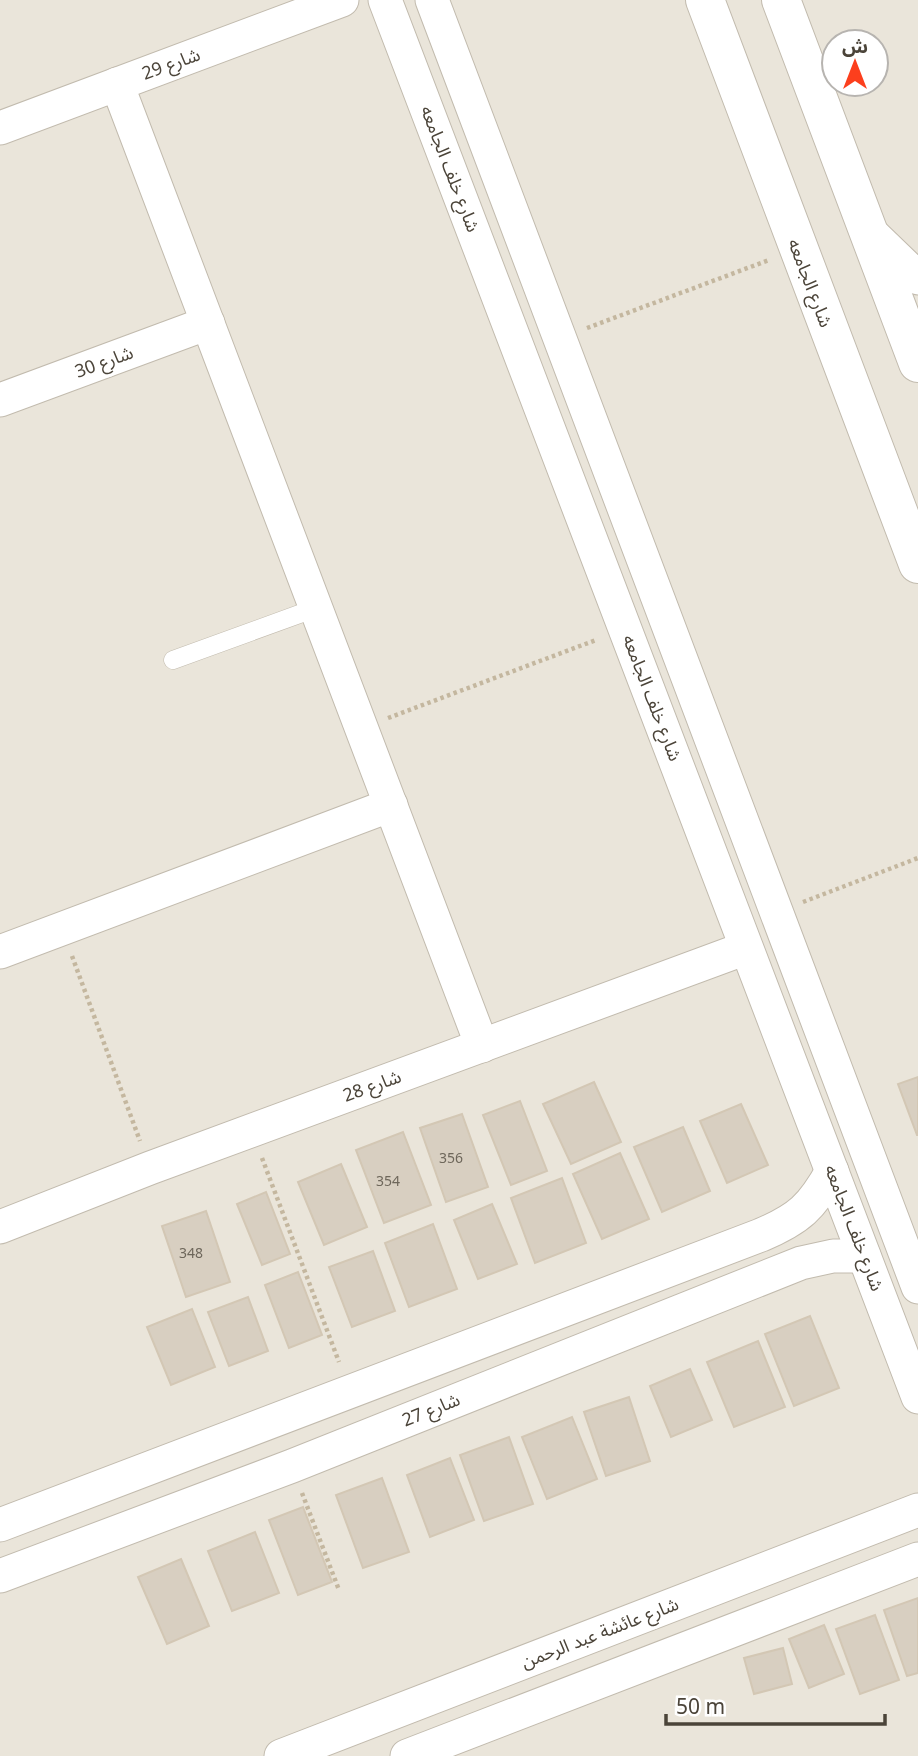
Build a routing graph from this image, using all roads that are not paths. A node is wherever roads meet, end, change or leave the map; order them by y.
1 (342, 0) edge
2 (385, 0) edge
3 (432, 0) edge
4 (705, 0) edge
5 (782, 0) edge
6 (117, 84) junction
7 (0, 128) edge
8 (869, 231) junction
9 (918, 278) edge
10 (208, 323) junction
11 (918, 363) edge
12 (0, 400) edge
13 (598, 442) junction
14 (560, 456) junction
15 (918, 564) edge
16 (316, 608) junction
17 (173, 660) dead end
18 (391, 805) junction
19 (746, 948) junction
20 (0, 953) edge
21 (482, 1045) junction
22 (832, 1171) junction
23 (0, 1227) edge
24 (864, 1256) junction
25 (918, 1287) edge
26 (918, 1397) edge
27 (918, 1510) edge
28 (0, 1525) edge
29 (918, 1559) edge
30 (0, 1576) edge
31 (281, 1756) edge
32 (407, 1756) edge

1 - 6 street, شارع 29
2 - 14 street, شارع خلف الجامعه
3 - 13 street
4 - 15 street, شارع الجامعه
5 - 8 street
6 - 7 street, شارع 29
6 - 10 street
8 - 9 street
8 - 11 street
10 - 12 street, شارع 30
10 - 16 street
13 - 14 street
13 - 25 street
14 - 19 street, شارع خلف الجامعه
16 - 17 lane
16 - 18 street
18 - 20 street
18 - 21 street
19 - 21 street, شارع 28
19 - 22 street, شارع خلف الجامعه
21 - 23 street, شارع 28
22 - 24 street, شارع خلف الجامعه
22 - 28 street
24 - 26 street, شارع خلف الجامعه
24 - 30 street, شارع 27
27 - 31 street, شارع عائشة عبد الرحمن
29 - 32 street

